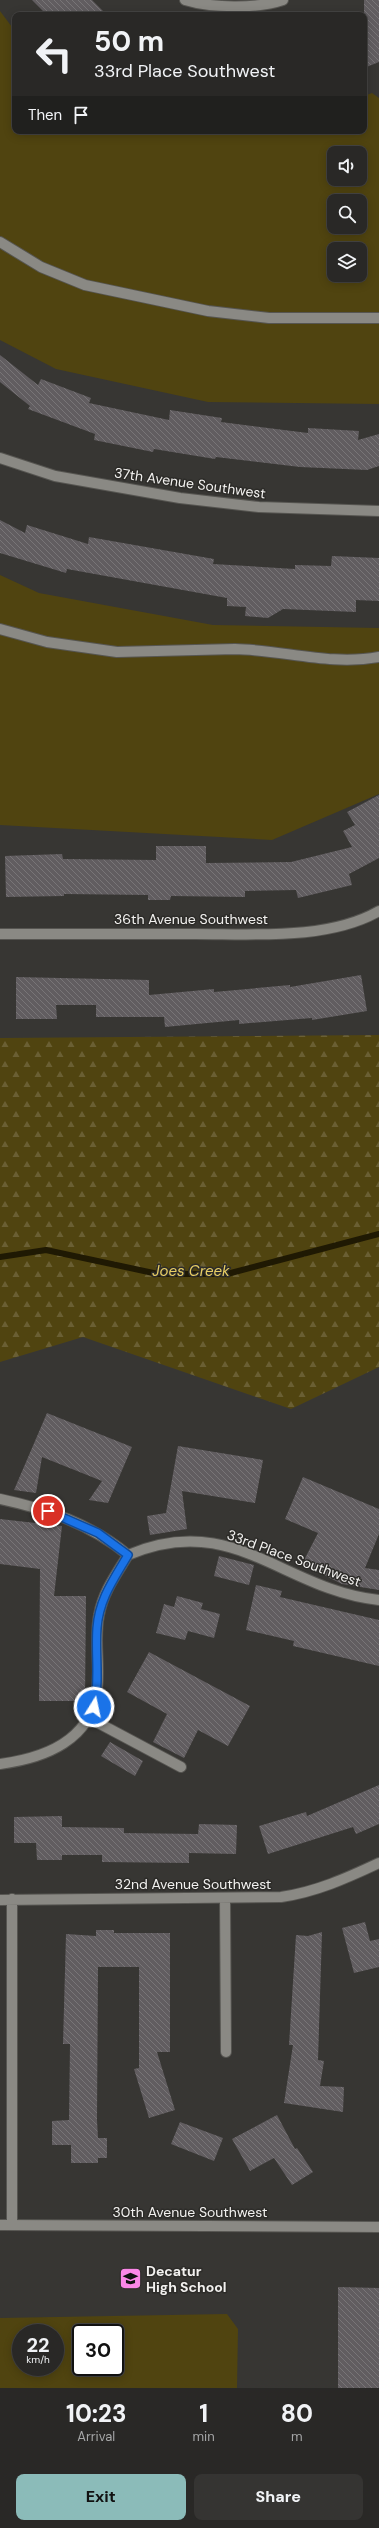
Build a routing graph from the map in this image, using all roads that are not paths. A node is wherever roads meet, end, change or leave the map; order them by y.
1 (283, 0) edge
2 (187, 1) edge
3 (0, 242) edge
4 (379, 318) edge
5 (0, 458) edge
6 (379, 511) edge
7 (0, 629) edge
8 (379, 657) edge
9 (379, 911) edge
10 (0, 934) edge
11 (0, 1499) edge
12 (128, 1555) junction
13 (379, 1600) edge
14 (89, 1718) junction
15 (0, 1764) edge
16 (181, 1767) dead end
17 (379, 1863) edge
18 (225, 1898) junction
19 (0, 1900) edge
20 (12, 1900) junction
21 (226, 2052) dead end
22 (0, 2225) edge
23 (12, 2225) junction
24 (379, 2227) edge

1 - 2 street
3 - 4 street
5 - 6 street, 37th Avenue Southwest
7 - 8 street
9 - 10 street, 36th Avenue Southwest
11 - 12 street
12 - 13 street, 33rd Place Southwest
12 - 14 street
14 - 15 street
14 - 16 street
17 - 18 street, 32nd Avenue Southwest
18 - 20 street, 32nd Avenue Southwest
18 - 21 street
19 - 20 street, 32nd Avenue Southwest
20 - 23 street
22 - 23 street, 30th Avenue Southwest
23 - 24 street, 30th Avenue Southwest

